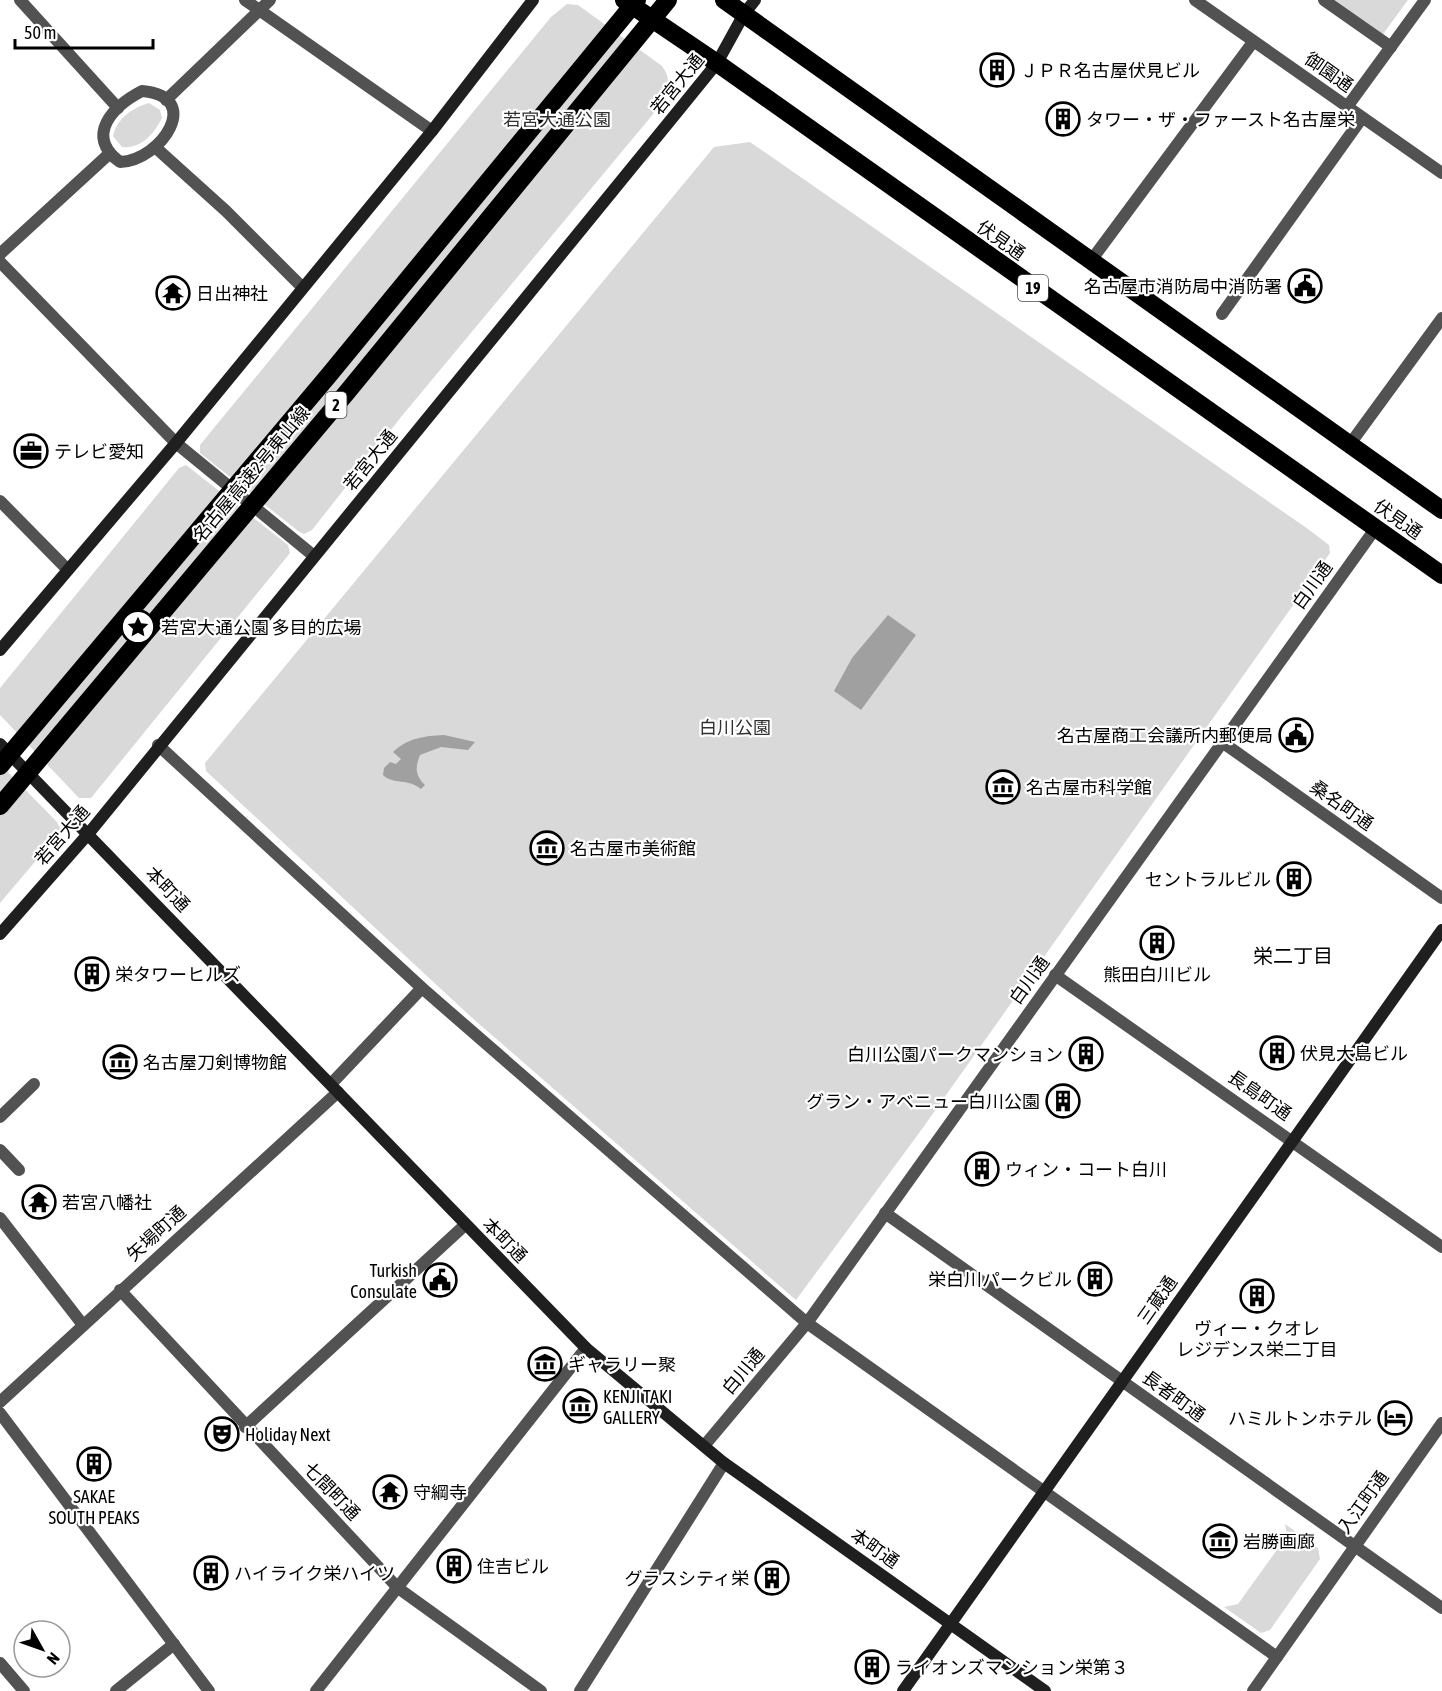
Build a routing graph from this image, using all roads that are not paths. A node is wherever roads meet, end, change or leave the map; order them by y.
1 (20, 0) edge
2 (245, 0) edge
3 (270, 0) edge
4 (533, 0) edge
5 (624, 0) edge
6 (637, 0) edge
7 (668, 0) edge
8 (724, 0) edge
9 (1195, 0) edge
10 (1324, 0) edge
11 (1425, 0) edge
12 (749, 7) edge
13 (259, 10) junction
14 (1253, 42) junction
15 (1391, 47) junction
16 (717, 63) junction
17 (166, 100) junction
18 (1347, 107) junction
19 (118, 108) junction
20 (1362, 118) junction
21 (432, 131) junction
22 (155, 147) junction
23 (109, 154) junction
24 (1442, 173) edge
25 (0, 254) edge
26 (0, 261) edge
27 (1090, 262) junction
28 (302, 287) junction
29 (1222, 315) dead end
30 (1442, 318) edge
31 (176, 443) junction
32 (1350, 444) junction
33 (0, 501) edge
34 (1442, 510) edge
35 (1375, 529) junction
36 (314, 556) junction
37 (67, 569) junction
38 (1442, 575) edge
39 (0, 650) edge
40 (1222, 742) junction
41 (0, 744) edge
42 (158, 745) junction
43 (0, 766) edge
44 (0, 806) edge
45 (88, 833) junction
46 (1442, 898) edge
47 (1442, 930) edge
48 (0, 934) edge
49 (1055, 975) junction
50 (422, 987) junction
51 (34, 1084) dead end
52 (335, 1088) junction
53 (1, 1114) edge
54 (1292, 1140) junction
55 (0, 1150) edge
56 (19, 1170) dead end
57 (885, 1213) junction
58 (0, 1218) edge
59 (465, 1225) junction
60 (1442, 1247) edge
61 (120, 1290) junction
62 (807, 1323) junction
63 (83, 1325) junction
64 (586, 1348) junction
65 (1122, 1381) junction
66 (0, 1402) edge
67 (0, 1413) edge
68 (1442, 1423) edge
69 (245, 1427) junction
70 (704, 1446) junction
71 (724, 1463) junction
72 (1044, 1491) junction
73 (1354, 1546) junction
74 (398, 1588) junction
75 (1442, 1608) edge
76 (950, 1623) junction
77 (174, 1644) junction
78 (1277, 1657) junction
79 (0, 1663) edge
80 (24, 1691) edge
81 (116, 1691) edge
82 (209, 1691) edge
83 (316, 1691) edge
84 (541, 1691) edge
85 (580, 1691) edge
86 (903, 1691) edge
87 (1045, 1691) edge
88 (1253, 1691) edge

1 - 19 street
2 - 13 street
3 - 13 street
4 - 21 street
5 - 16 highway, 伏見通 / 19
6 - 43 highway, 名古屋高速2号東山線 / 2
7 - 44 highway, 名古屋高速2号東山線 / 2
8 - 12 highway, 伏見通
9 - 14 street, 御園通
10 - 15 street
11 - 15 street
12 - 16 street, 若宮大通
12 - 27 highway, 伏見通
13 - 17 street
13 - 21 street
14 - 18 street, 御園通
14 - 27 street
15 - 18 street
16 - 35 highway, 伏見通 / 19
16 - 36 street, 若宮大通
17 - 19 street
17 - 22 street
18 - 20 street, 御園通
19 - 23 street
20 - 24 street, 御園通
20 - 29 street
21 - 28 street
22 - 23 street
22 - 28 street
23 - 25 street
26 - 31 street
27 - 32 highway, 伏見通
28 - 31 street
30 - 32 street
31 - 36 street
31 - 37 street
32 - 34 highway, 伏見通
33 - 37 street
35 - 38 highway, 伏見通 / 19
35 - 40 street, 白川通
36 - 42 street, 若宮大通
37 - 39 street
40 - 46 street, 桑名町通
40 - 49 street, 白川通
41 - 45 street, 本町通
42 - 45 street, 若宮大通
42 - 50 street
45 - 48 street, 若宮大通
45 - 52 street, 本町通
47 - 54 street, 三蔵通
49 - 54 street, 長島町通
49 - 57 street, 白川通
50 - 52 street, 矢場町通
50 - 62 street
51 - 53 street
52 - 59 street, 本町通
52 - 61 street, 矢場町通
54 - 60 street, 長島町通
54 - 65 street, 三蔵通
55 - 56 street
57 - 62 street, 白川通
57 - 65 street, 長者町通
58 - 63 street
59 - 64 street, 本町通
59 - 69 street
61 - 63 street, 矢場町通
61 - 69 street, 七間町通
62 - 70 street, 白川通
62 - 72 street
63 - 66 street, 矢場町通
64 - 70 street, 本町通
64 - 74 street
65 - 72 street, 三蔵通
65 - 73 street, 長者町通
67 - 77 street
68 - 73 street, 入江町通
69 - 74 street, 七間町通
70 - 71 street, 本町通
71 - 76 street, 本町通
71 - 85 street
72 - 76 street, 三蔵通
72 - 78 street
73 - 75 street, 長者町通
73 - 78 street, 入江町通
74 - 83 street
74 - 84 street, 七間町通
76 - 86 street, 三蔵通
76 - 87 street, 本町通
77 - 81 street
77 - 82 street
78 - 88 street, 入江町通
79 - 80 street

